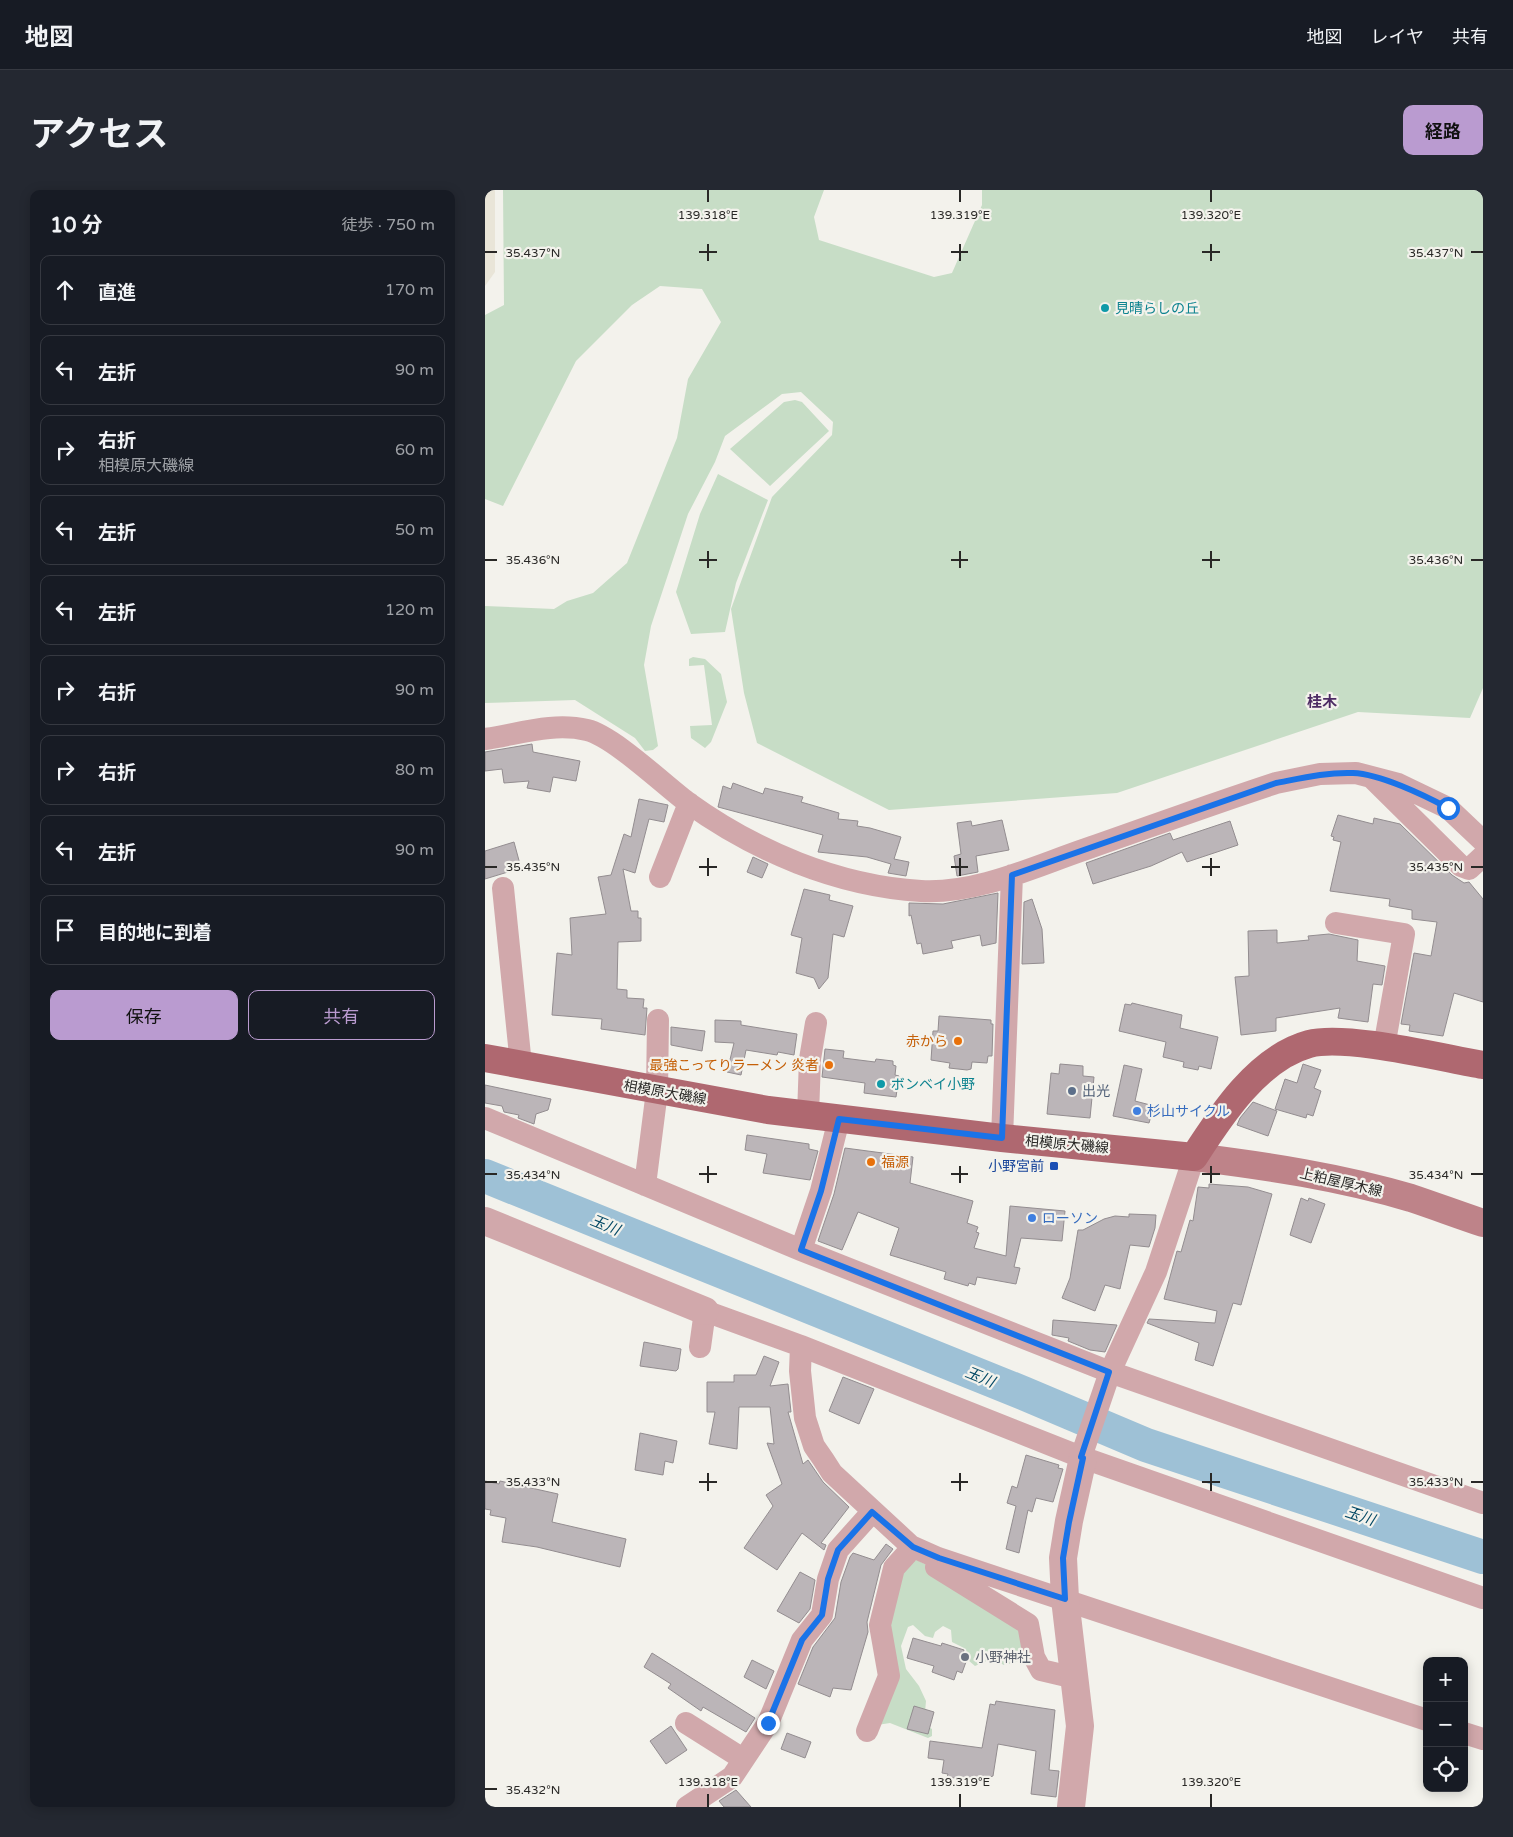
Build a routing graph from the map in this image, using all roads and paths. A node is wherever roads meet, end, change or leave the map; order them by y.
1 (485, 739) edge
2 (1373, 778) junction
3 (689, 803) junction
4 (1483, 841) edge
5 (1483, 856) edge
6 (1012, 875) junction
7 (660, 877) dead end
8 (503, 888) dead end
9 (1336, 923) dead end
10 (658, 1020) dead end
11 (816, 1023) dead end
12 (1384, 1048) junction
13 (485, 1058) edge
14 (521, 1065) junction
15 (1483, 1065) edge
16 (657, 1090) junction
17 (808, 1115) junction
18 (485, 1118) edge
19 (839, 1119) junction
20 (1002, 1138) junction
21 (1194, 1157) junction
22 (645, 1185) junction
23 (485, 1221) edge
24 (1483, 1223) edge
25 (801, 1250) junction
26 (705, 1311) junction
27 (801, 1346) junction
28 (700, 1347) dead end
29 (1109, 1375) junction
30 (1082, 1455) junction
31 (1483, 1503) edge
32 (872, 1512) junction
33 (921, 1551) junction
34 (1483, 1598) edge
35 (1065, 1599) junction
36 (1075, 1678) junction
37 (1423, 1719) edge
38 (686, 1722) dead end
39 (867, 1731) dead end
40 (1468, 1734) edge
41 (1483, 1739) edge
42 (743, 1759) junction
43 (687, 1807) edge
44 (1071, 1807) edge

1 - 3 street
2 - 4 street
2 - 5 street
2 - 6 street
3 - 6 street
3 - 7 street
6 - 20 street
8 - 14 street
9 - 12 street
10 - 16 street
11 - 17 street
12 - 15 main road
12 - 21 main road
13 - 14 main road, 相模原大磯線
14 - 16 main road, 相模原大磯線
16 - 17 main road, 相模原大磯線
16 - 22 street
17 - 19 main road, 相模原大磯線
18 - 22 street
19 - 20 main road, 相模原大磯線
19 - 25 street
20 - 21 main road, 相模原大磯線
21 - 24 main road, 上粕屋厚木線
21 - 29 street
22 - 25 street
23 - 26 street
25 - 29 street
26 - 27 street
26 - 28 street
27 - 30 street
27 - 32 street
29 - 30 street
29 - 31 street
30 - 34 street
30 - 35 street
32 - 33 street
32 - 42 street
33 - 35 street
33 - 36 street
33 - 39 street
35 - 36 street
35 - 37 street
36 - 44 street
38 - 42 street
40 - 41 street
42 - 43 street

